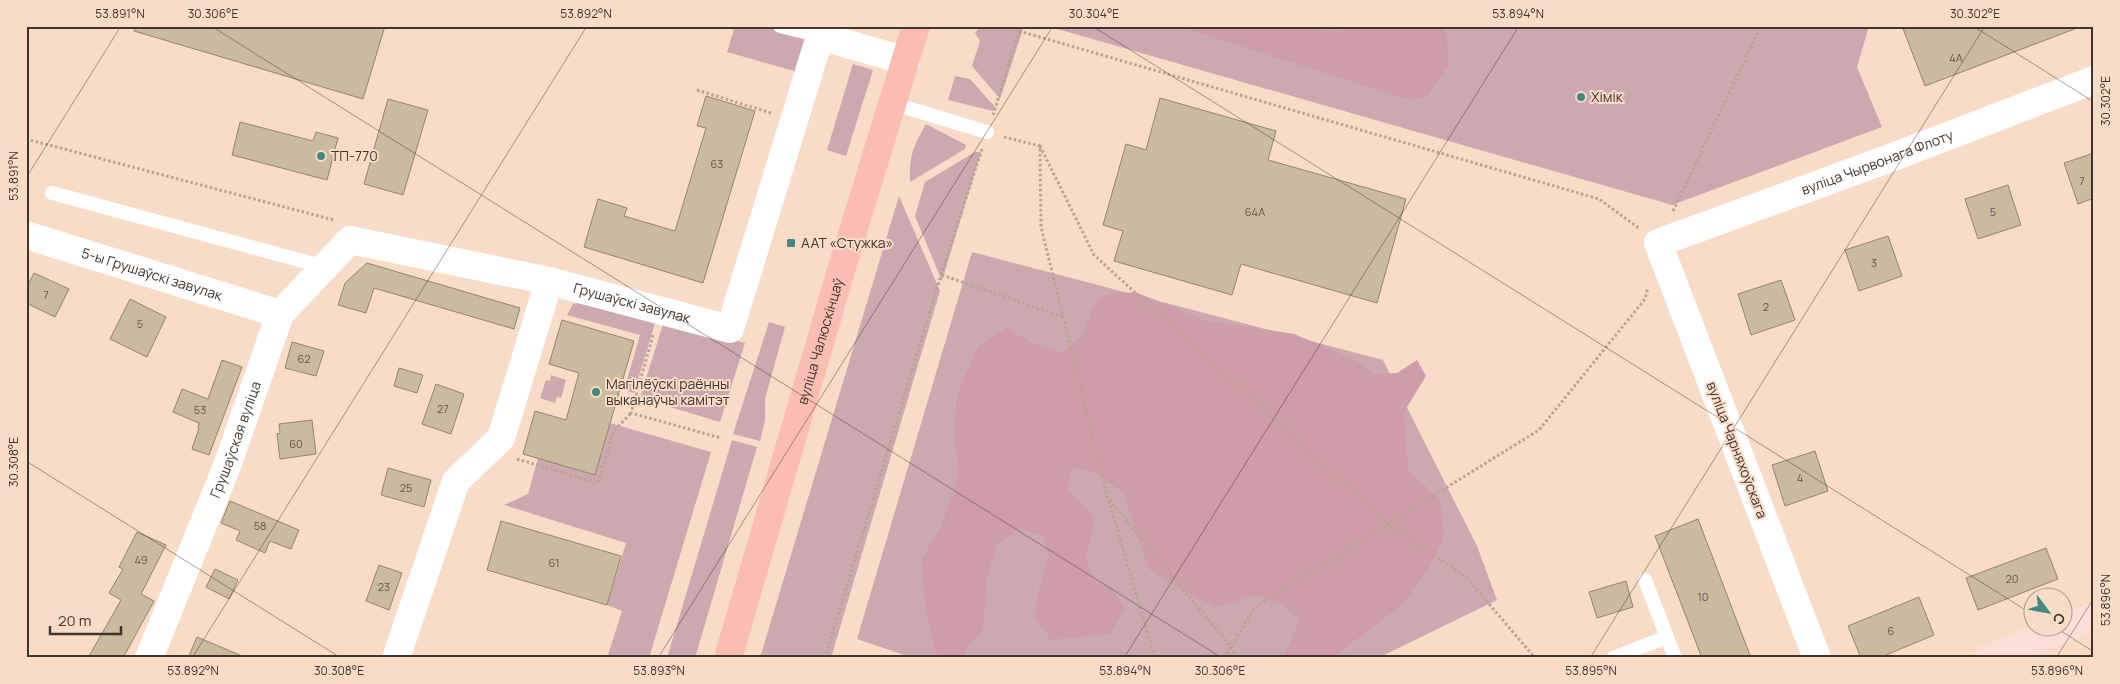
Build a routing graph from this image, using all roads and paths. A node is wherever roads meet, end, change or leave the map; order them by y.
1 (780, 26) edge
2 (916, 26) edge
3 (1021, 26) edge
4 (1761, 26) edge
5 (1019, 31) junction
6 (820, 36) junction
7 (906, 61) junction
8 (2094, 80) edge
9 (697, 90) dead end
10 (892, 103) junction
11 (794, 120) junction
12 (987, 132) junction
13 (26, 140) edge
14 (1040, 146) junction
15 (52, 193) dead end
16 (26, 234) edge
17 (350, 240) junction
18 (1658, 242) junction
19 (324, 267) junction
20 (941, 275) junction
21 (1649, 280) dead end
22 (549, 281) junction
23 (660, 310) junction
24 (280, 314) junction
25 (1064, 317) junction
26 (631, 413) junction
27 (721, 438) dead end
28 (487, 451) junction
29 (1108, 498) junction
30 (1388, 524) junction
31 (1645, 580) dead end
32 (2094, 617) edge
33 (1667, 637) junction
34 (1231, 647) junction
35 (2023, 652) edge
36 (149, 658) edge
37 (396, 658) edge
38 (728, 658) edge
39 (825, 658) edge
40 (1155, 658) edge
41 (1224, 658) edge
42 (1237, 658) edge
43 (1535, 658) edge
44 (1613, 658) edge
45 (1675, 658) edge
46 (1817, 658) edge
47 (1988, 658) edge

1 - 6 lane
2 - 7 main road, вуліца Чалюскінцаў
3 - 5 path
4 - 18 path
5 - 12 path
5 - 18 path
6 - 7 street
6 - 11 street, Грушаўскі завулак
7 - 10 main road, вуліца Чалюскінцаў
8 - 18 street, вуліца Чырвонага Флоту
9 - 11 path
10 - 12 lane
10 - 38 main road, вуліца Чалюскінцаў
11 - 23 street, Грушаўскі завулак
12 - 14 path
12 - 20 path
13 - 17 path
14 - 25 path
14 - 30 path
15 - 19 lane
16 - 24 street, 5-ы Грушаўскі завулак
17 - 19 street, Грушаўская вуліца
17 - 22 street, Грушаўскі завулак
18 - 46 street, вуліца Чарняхоўскага
19 - 24 street, Грушаўская вуліца
20 - 25 path
20 - 39 path
21 - 30 path
22 - 23 street, Грушаўскі завулак
22 - 28 street
23 - 26 path
24 - 36 street, Грушаўская вуліца
25 - 29 path
26 - 27 path
26 - 28 path
28 - 37 street
29 - 34 path
29 - 40 path
30 - 34 path
30 - 43 path
31 - 33 lane
32 - 35 main road
33 - 44 lane
33 - 45 lane
34 - 41 path
34 - 42 path
35 - 47 main road

